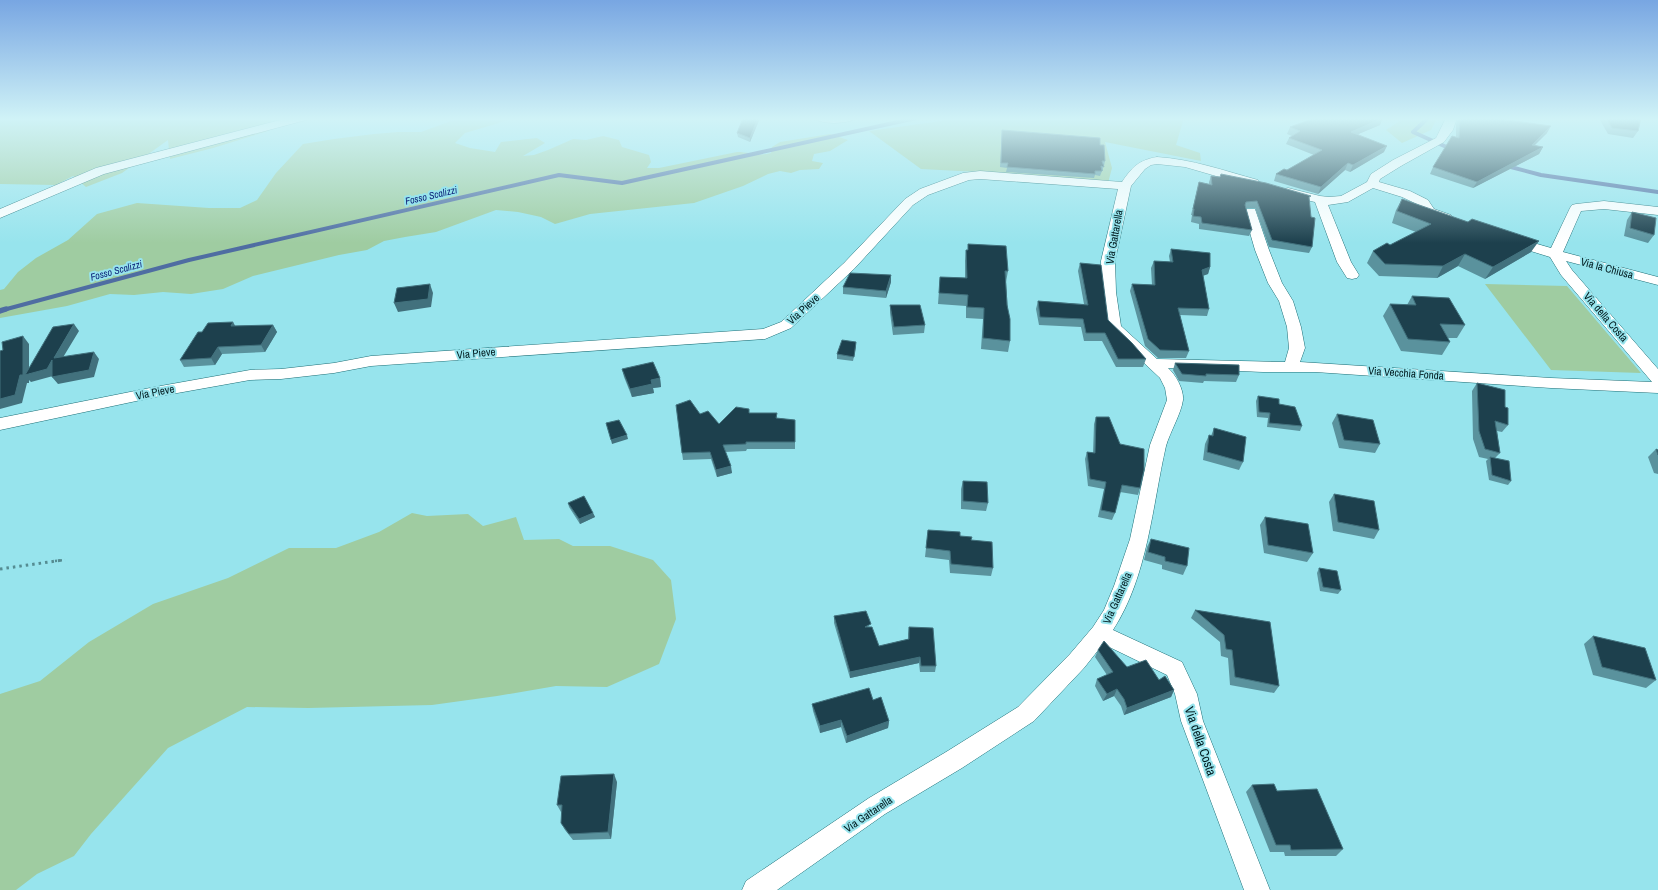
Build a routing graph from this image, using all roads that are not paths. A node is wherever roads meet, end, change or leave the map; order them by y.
1 (144, 160) edge
2 (1403, 160) edge
3 (1372, 184) junction
4 (1124, 186) junction
5 (1320, 200) junction
6 (1250, 212) dead end
7 (1658, 212) edge
8 (0, 214) edge
9 (1456, 221) edge
10 (1504, 238) edge
11 (1555, 254) junction
12 (1352, 275) dead end
13 (1658, 281) edge
14 (1155, 364) junction
15 (1291, 366) junction
16 (1658, 380) edge
17 (1658, 388) edge
18 (0, 424) edge
19 (1100, 633) junction
20 (755, 890) edge
21 (1257, 890) edge

1 - 8 street
2 - 3 street
3 - 5 street
3 - 9 street
4 - 5 street
4 - 14 street, Via Gattarella
4 - 18 street, Via Pieve
5 - 12 street
6 - 15 street
7 - 11 street
10 - 11 street, Via la Chiusa
11 - 13 street, Via la Chiusa
11 - 16 street, Via della Costa
14 - 15 street, Via Vecchia Fonda
14 - 19 street, Via Gattarella
15 - 17 street, Via Vecchia Fonda
19 - 20 street, Via Gattarella
19 - 21 street, Via della Costa

